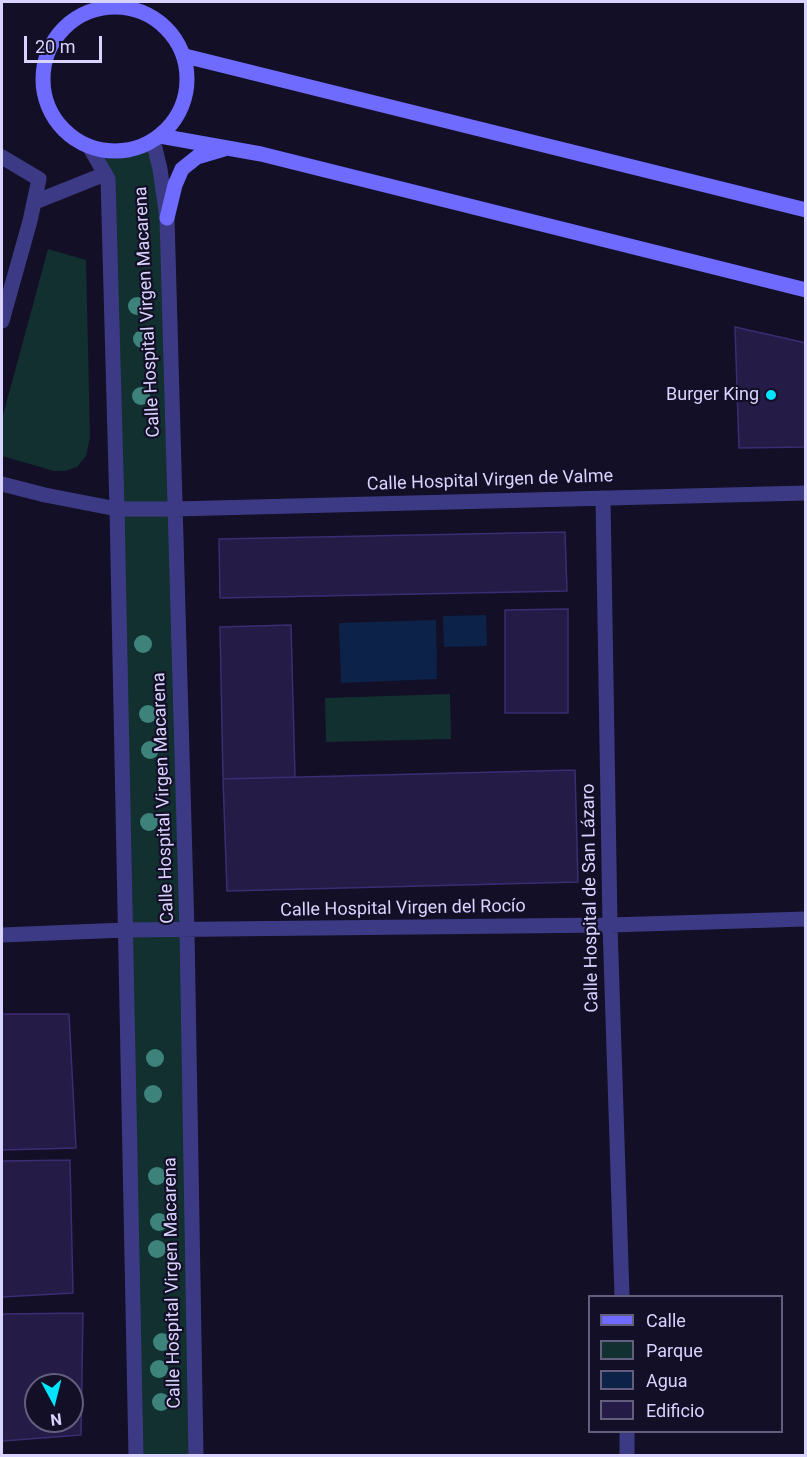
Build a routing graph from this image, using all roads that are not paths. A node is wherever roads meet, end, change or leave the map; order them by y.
1 (184, 56) junction
2 (157, 138) junction
3 (89, 147) junction
4 (229, 148) junction
5 (2, 157) edge
6 (105, 174) junction
7 (35, 202) junction
8 (806, 210) edge
9 (167, 218) junction
10 (806, 291) edge
11 (2, 321) edge
12 (2, 484) edge
13 (806, 493) edge
14 (603, 498) junction
15 (117, 508) junction
16 (175, 509) junction
17 (806, 919) edge
18 (610, 926) junction
19 (125, 930) junction
20 (187, 931) junction
21 (2, 935) edge
22 (622, 1295) edge
23 (627, 1433) edge
24 (136, 1455) edge
25 (196, 1455) edge
26 (627, 1455) edge

1 - 2 main road
1 - 3 main road
1 - 8 main road
2 - 3 main road
2 - 4 main road
2 - 9 street, Calle Hospital Virgen Macarena
3 - 6 street, Calle Hospital Virgen Macarena
4 - 9 main road
4 - 10 main road
5 - 7 street
6 - 7 street
6 - 15 street, Calle Hospital Virgen Macarena
7 - 11 street
9 - 16 street, Calle Hospital Virgen Macarena
12 - 15 street, Calle Hospital Virgen de Valme
13 - 14 street, Calle Hospital Virgen de Valme
14 - 16 street, Calle Hospital Virgen de Valme
14 - 18 street, Calle Hospital de San Lázaro
15 - 16 street, Calle Hospital Virgen de Valme
15 - 19 street, Calle Hospital Virgen Macarena
16 - 20 street, Calle Hospital Virgen Macarena
17 - 18 street, Calle Hospital Virgen del Rocío
18 - 20 street, Calle Hospital Virgen del Rocío
18 - 22 street, Calle Hospital de San Lázaro
19 - 20 street, Calle Hospital Virgen del Rocío
19 - 21 street, Calle Hospital Virgen del Rocío
19 - 24 street, Calle Hospital Virgen Macarena
20 - 25 street, Calle Hospital Virgen Macarena
23 - 26 street

